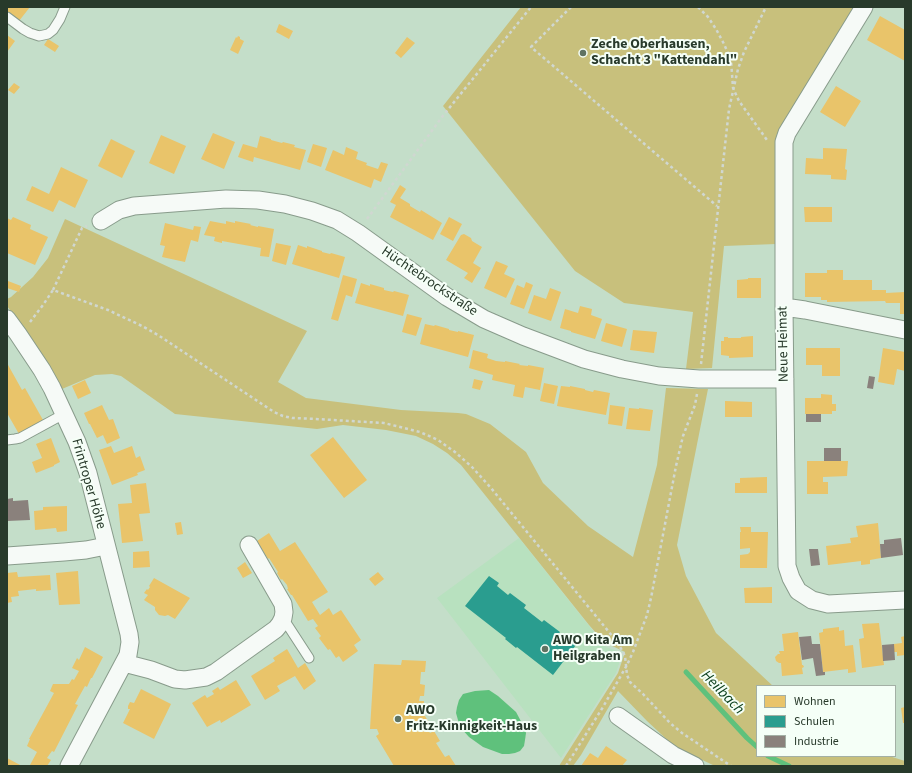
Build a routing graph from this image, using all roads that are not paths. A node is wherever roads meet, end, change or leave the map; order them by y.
1 (65, 7) edge
2 (864, 7) edge
3 (7, 16) edge
4 (101, 221) road end
5 (784, 307) junction
6 (7, 319) edge
7 (905, 330) edge
8 (785, 379) junction
9 (64, 414) junction
10 (7, 440) edge
11 (249, 545) dead end
12 (106, 546) junction
13 (7, 556) edge
14 (905, 600) edge
15 (283, 618) junction
16 (309, 658) dead end
17 (124, 663) junction
18 (618, 716) dead end
19 (69, 766) edge
20 (695, 766) edge

1 - 3 lane
2 - 5 street, Neue Heimat
4 - 8 street, Hüchtebrockstraße
5 - 7 street
5 - 8 street, Neue Heimat
6 - 9 street, Frintroper Höhe
8 - 14 street, Neue Heimat
9 - 10 lane
9 - 12 street, Frintroper Höhe
11 - 15 street
12 - 13 street
12 - 17 street, Frintroper Höhe
15 - 16 lane
15 - 17 street
17 - 19 street, Frintroper Höhe
18 - 20 street

